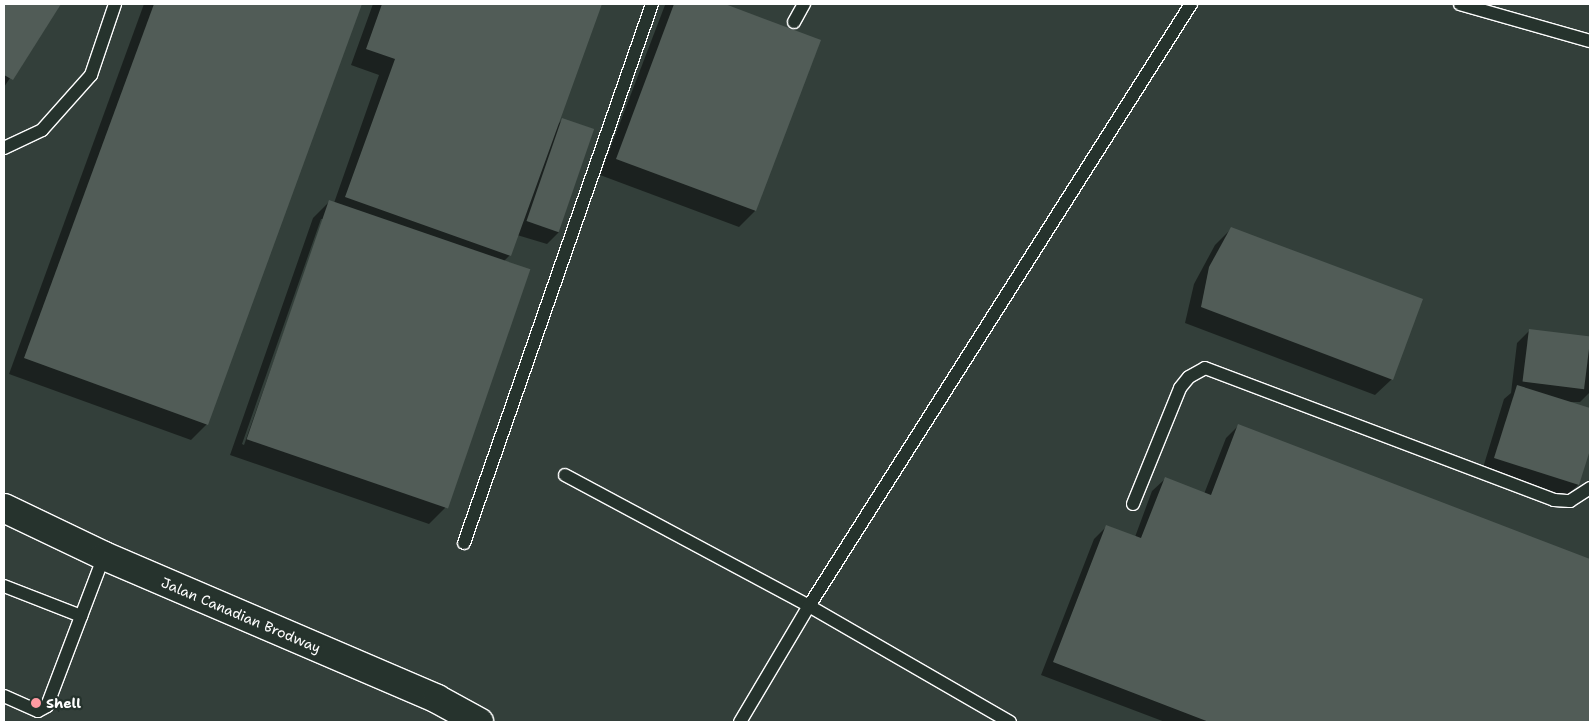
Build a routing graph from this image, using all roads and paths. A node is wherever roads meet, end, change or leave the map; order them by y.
1 (115, 4) edge
2 (652, 4) edge
3 (804, 4) edge
4 (1191, 4) edge
5 (1460, 4) edge
6 (794, 22) dead end
7 (1590, 41) edge
8 (4, 148) edge
9 (565, 475) dead end
10 (1590, 488) edge
11 (1133, 504) dead end
12 (4, 508) edge
13 (464, 543) dead end
14 (104, 556) junction
15 (4, 586) edge
16 (809, 606) junction
17 (81, 616) junction
18 (4, 696) edge
19 (479, 722) edge
20 (740, 722) edge
21 (1010, 722) edge

1 - 8 lane
2 - 13 lane
3 - 6 lane
4 - 16 lane
5 - 7 lane
9 - 16 lane
10 - 11 lane
12 - 14 street, Jalan Canadian Brodway
14 - 17 lane
14 - 19 street, Jalan Canadian Brodway
15 - 17 lane
16 - 20 lane
16 - 21 lane
17 - 18 lane

